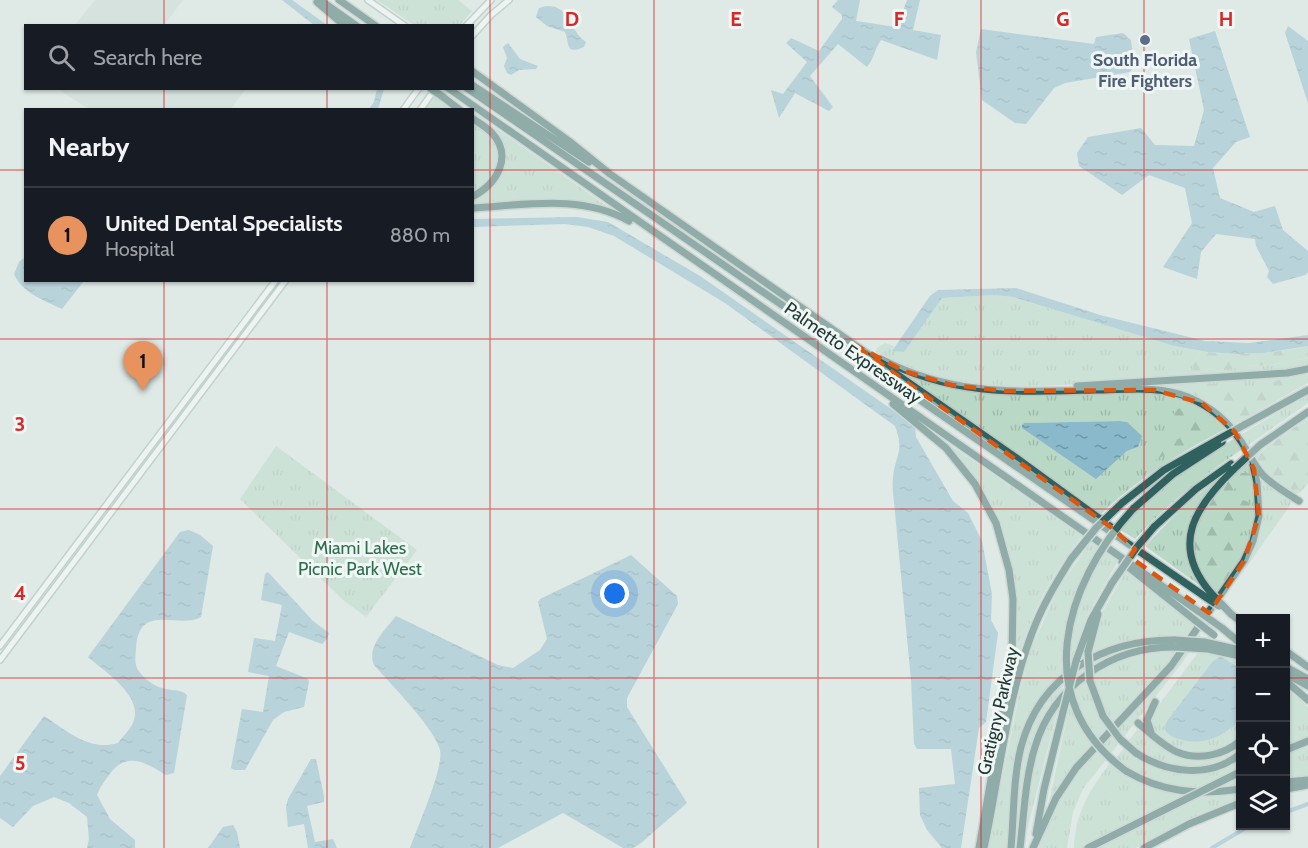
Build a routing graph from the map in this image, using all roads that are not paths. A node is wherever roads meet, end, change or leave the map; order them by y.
1 (316, 0) edge
2 (320, 0) edge
3 (339, 0) edge
4 (368, 0) edge
5 (491, 0) edge
6 (509, 0) edge
7 (361, 16) junction
8 (343, 24) edge
9 (354, 24) edge
10 (373, 24) edge
11 (376, 24) edge
12 (402, 24) edge
13 (468, 24) edge
14 (474, 34) edge
15 (474, 72) edge
16 (474, 86) edge
17 (418, 90) edge
18 (433, 90) edge
19 (435, 90) edge
20 (451, 90) edge
21 (470, 90) edge
22 (404, 108) edge
23 (421, 108) edge
24 (457, 108) edge
25 (474, 119) edge
26 (610, 174) junction
27 (572, 176) junction
28 (474, 195) edge
29 (474, 208) edge
30 (645, 227) junction
31 (275, 282) edge
32 (284, 282) edge
33 (853, 344) junction
34 (1308, 369) edge
35 (879, 389) junction
36 (1033, 390) junction
37 (1308, 390) edge
38 (1308, 412) edge
39 (1220, 441) junction
40 (1250, 457) junction
41 (1233, 467) junction
42 (1299, 501) dead end
43 (1123, 540) junction
44 (1101, 542) junction
45 (1209, 595) junction
46 (1101, 602) junction
47 (1200, 609) junction
48 (1236, 618) edge
49 (1223, 626) junction
50 (1236, 634) edge
51 (1236, 639) edge
52 (1175, 643) junction
53 (0, 646) edge
54 (1236, 649) edge
55 (1236, 654) edge
56 (1290, 654) edge
57 (1236, 656) edge
58 (0, 660) edge
59 (1308, 667) edge
60 (1288, 668) edge
61 (1290, 676) edge
62 (1290, 678) edge
63 (1308, 679) edge
64 (1290, 684) edge
65 (1308, 686) edge
66 (1308, 694) edge
67 (1308, 700) edge
68 (1155, 702) dead end
69 (1138, 723) dead end
70 (1155, 736) junction
71 (1308, 741) edge
72 (1236, 744) edge
73 (1290, 748) edge
74 (1236, 756) edge
75 (1236, 774) edge
76 (1308, 780) edge
77 (1290, 782) edge
78 (1308, 785) edge
79 (1290, 788) edge
80 (1236, 789) edge
81 (1236, 805) edge
82 (1034, 845) edge
83 (979, 848) edge
84 (984, 848) edge
85 (1011, 848) edge
86 (1020, 848) edge
87 (1088, 848) edge
88 (1144, 848) edge

1 - 8 highway
2 - 9 highway
3 - 7 highway
4 - 12 main road
5 - 13 main road
6 - 14 main road
7 - 10 highway
7 - 11 highway
15 - 26 highway
16 - 26 highway
17 - 22 main road
18 - 24 highway, bridge
19 - 23 main road
20 - 27 highway, Palmetto Expressway
21 - 43 highway, Palmetto Expressway
25 - 28 highway
26 - 33 highway
27 - 30 highway, Palmetto Expressway
27 - 47 highway
29 - 30 highway
30 - 35 highway, Palmetto Expressway
31 - 53 main road
32 - 58 main road
33 - 36 highway
33 - 43 highway
34 - 36 highway
35 - 44 highway, Palmetto Expressway
35 - 83 highway
36 - 40 highway
37 - 39 highway, bridge
38 - 41 highway, bridge
39 - 80 highway, bridge
39 - 84 highway, Gratigny Parkway, bridge
40 - 42 highway
40 - 82 highway
41 - 45 highway
41 - 46 highway, bridge
43 - 45 highway, Palmetto Expressway
44 - 47 highway, Palmetto Expressway
44 - 55 highway, bridge
45 - 48 highway, bridge
46 - 74 highway, bridge
46 - 82 highway, bridge
47 - 49 highway, Palmetto Expressway, bridge
49 - 50 highway
49 - 51 highway, Palmetto Expressway
52 - 54 highway, bridge
52 - 57 highway, bridge
52 - 85 highway
52 - 86 highway
56 - 59 highway
60 - 63 highway
61 - 65 highway
62 - 66 highway
64 - 67 highway
68 - 70 highway
69 - 70 highway
70 - 72 highway
71 - 73 highway
75 - 87 highway, bridge
76 - 77 highway
78 - 79 highway
81 - 88 highway

